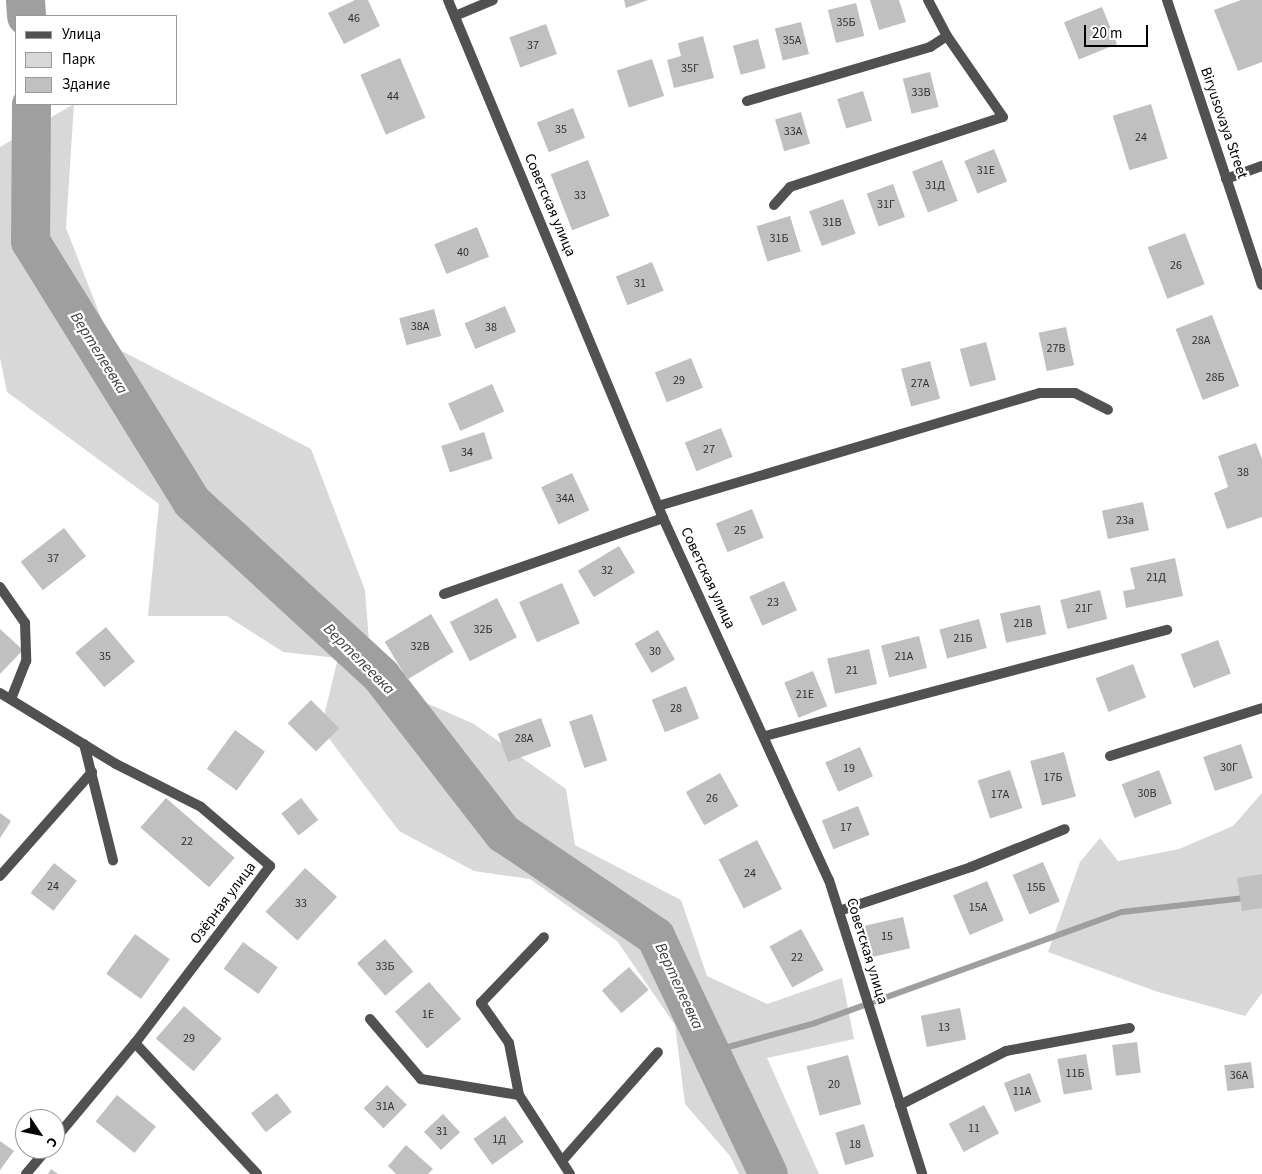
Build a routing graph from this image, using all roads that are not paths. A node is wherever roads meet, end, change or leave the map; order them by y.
1 (448, 0) edge
2 (493, 0) edge
3 (928, 0) edge
4 (1167, 0) edge
5 (455, 16) junction
6 (947, 36) junction
7 (747, 100) dead end
8 (1262, 166) edge
9 (1226, 179) junction
10 (774, 205) dead end
11 (1262, 285) edge
12 (1108, 410) dead end
13 (658, 506) junction
14 (663, 518) junction
15 (0, 588) edge
16 (444, 594) dead end
17 (1167, 630) dead end
18 (0, 693) edge
19 (11, 699) junction
20 (1262, 708) edge
21 (765, 736) junction
22 (84, 744) junction
23 (1110, 756) dead end
24 (92, 772) junction
25 (1065, 829) dead end
26 (113, 860) dead end
27 (0, 876) edge
28 (839, 911) junction
29 (544, 937) dead end
30 (370, 1019) dead end
31 (1130, 1028) dead end
32 (135, 1043) junction
33 (658, 1052) dead end
34 (519, 1095) junction
35 (900, 1105) junction
36 (65, 1127) edge
37 (39, 1159) edge
38 (562, 1161) junction
39 (26, 1174) edge
40 (257, 1174) edge
41 (570, 1174) edge
42 (922, 1174) edge

1 - 5 street, Советская улица
2 - 5 street
3 - 6 street
4 - 9 street, Biryusovaya Street
5 - 13 street, Советская улица
6 - 7 street
6 - 10 street
8 - 9 street
9 - 11 street, Biryusovaya Street
12 - 13 street
13 - 14 street, Советская улица
14 - 16 street
14 - 21 street, Советская улица
15 - 19 street
17 - 21 street
18 - 19 street, Озёрная улица
19 - 22 street, Озёрная улица
20 - 23 street
21 - 28 street, Советская улица
22 - 24 street
22 - 32 street, Озёрная улица
24 - 26 street
24 - 27 street
25 - 28 street
28 - 35 street, Советская улица
29 - 34 street
30 - 34 street
31 - 35 street
32 - 36 street, Озёрная улица
32 - 40 street
33 - 38 street
34 - 38 street
35 - 42 street, Советская улица
37 - 39 street
38 - 41 street

